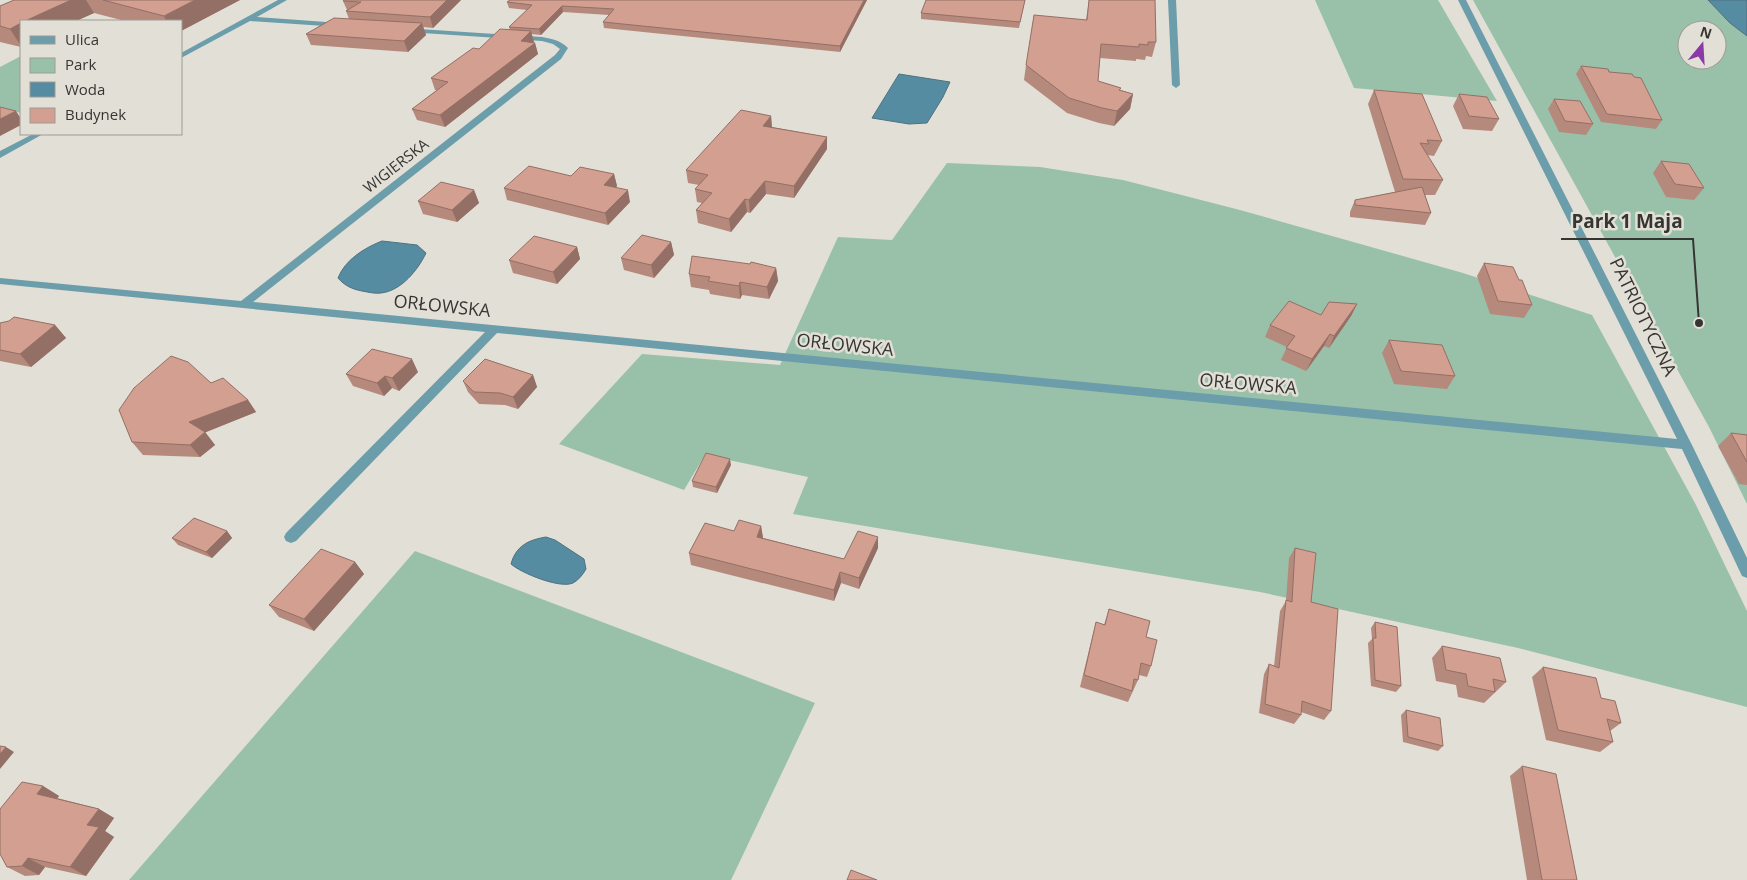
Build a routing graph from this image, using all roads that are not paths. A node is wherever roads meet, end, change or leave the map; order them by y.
1 (284, 0) edge
2 (1172, 0) edge
3 (1462, 0) edge
4 (249, 19) junction
5 (347, 26) edge
6 (396, 29) edge
7 (182, 55) edge
8 (1176, 85) dead end
9 (37, 135) edge
10 (0, 155) edge
11 (0, 280) edge
12 (244, 304) junction
13 (494, 329) junction
14 (1686, 444) junction
15 (291, 537) dead end
16 (1747, 572) edge

1 - 4 street
2 - 8 street
3 - 14 street, PATRIOTYCZNA
4 - 5 street
4 - 7 street
6 - 12 street, WIGIERSKA
9 - 10 street
11 - 12 street, ORŁOWSKA
12 - 13 street, ORŁOWSKA
13 - 14 street, ORŁOWSKA
13 - 15 street
14 - 16 street, PATRIOTYCZNA

